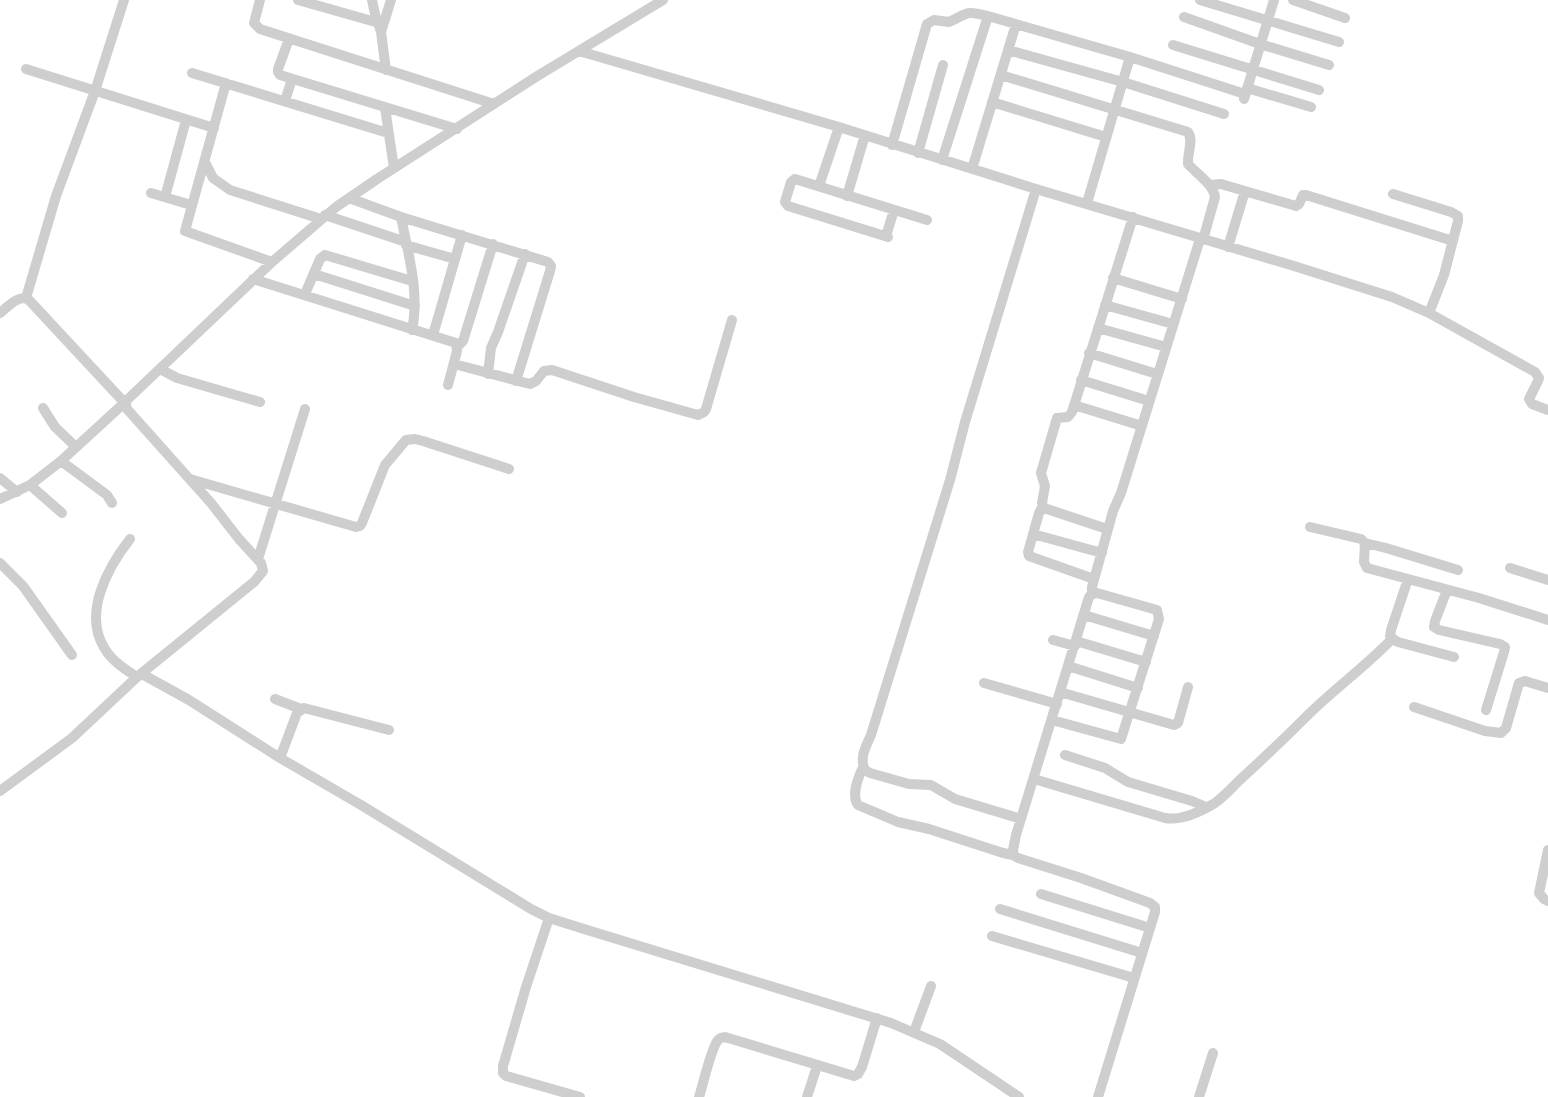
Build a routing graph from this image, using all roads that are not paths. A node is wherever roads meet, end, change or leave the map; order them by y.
1 (124, 0) edge
2 (260, 0) edge
3 (298, 0) edge
4 (372, 0) edge
5 (391, 0) edge
6 (663, 0) edge
7 (1200, 0) edge
8 (1274, 0) edge
9 (1294, 0) edge
10 (652, 4) edge
11 (988, 16) junction
12 (1184, 17) dead end
13 (1345, 18) dead end
14 (1268, 20) junction
15 (1016, 24) junction
16 (380, 28) junction
17 (289, 39) junction
18 (1338, 42) dead end
19 (1260, 44) junction
20 (1173, 45) dead end
21 (1008, 50) junction
22 (579, 51) junction
23 (1130, 57) junction
24 (943, 65) dead end
25 (1329, 65) dead end
26 (26, 69) dead end
27 (1252, 69) junction
28 (386, 70) junction
29 (192, 73) dead end
30 (1000, 75) junction
31 (292, 79) junction
32 (1123, 82) junction
33 (226, 83) junction
34 (1319, 90) dead end
35 (95, 91) junction
36 (1245, 93) junction
37 (285, 101) junction
38 (992, 102) junction
39 (494, 104) junction
40 (1311, 106) dead end
41 (385, 108) junction
42 (1115, 109) junction
43 (1224, 114) dead end
44 (186, 120) junction
45 (214, 128) junction
46 (839, 128) junction
47 (457, 129) junction
48 (388, 133) junction
49 (864, 135) junction
50 (1106, 138) junction
51 (892, 145) junction
52 (918, 153) junction
53 (942, 160) junction
54 (205, 162) junction
55 (394, 168) junction
56 (972, 169) junction
57 (1209, 185) junction
58 (819, 186) junction
59 (1036, 189) junction
60 (1245, 191) junction
61 (151, 193) dead end
62 (1393, 194) dead end
63 (847, 196) junction
64 (165, 197) junction
65 (349, 198) junction
66 (1087, 204) junction
67 (191, 205) junction
68 (894, 210) junction
69 (323, 217) junction
70 (401, 217) junction
71 (1133, 217) junction
72 (927, 220) dead end
73 (462, 235) junction
74 (1202, 239) junction
75 (1453, 241) junction
76 (406, 244) junction
77 (493, 244) junction
78 (1228, 247) junction
79 (525, 254) junction
80 (455, 259) junction
81 (272, 262) junction
82 (314, 274) junction
83 (1113, 278) junction
84 (253, 279) junction
85 (412, 281) junction
86 (305, 294) junction
87 (26, 298) junction
88 (1182, 299) junction
89 (1105, 305) junction
90 (415, 306) junction
91 (0, 313) edge
92 (1429, 313) junction
93 (732, 320) dead end
94 (1174, 324) junction
95 (1098, 328) junction
96 (412, 330) junction
97 (433, 335) junction
98 (458, 346) junction
99 (1166, 348) junction
100 (1089, 353) junction
101 (454, 364) junction
102 (160, 369) junction
103 (488, 374) junction
104 (1157, 374) junction
105 (1081, 380) junction
106 (516, 381) junction
107 (448, 385) dead end
108 (124, 401) junction
109 (1149, 401) junction
110 (260, 402) dead end
111 (1074, 405) junction
112 (43, 408) dead end
113 (305, 408) dead end
114 (1548, 410) edge
115 (1142, 426) junction
116 (76, 447) junction
117 (61, 461) junction
118 (510, 469) dead end
119 (0, 478) edge
120 (189, 478) junction
121 (30, 485) junction
122 (17, 492) junction
123 (0, 499) edge
124 (112, 503) dead end
125 (276, 504) junction
126 (1043, 506) junction
127 (62, 513) dead end
128 (1310, 526) dead end
129 (1108, 529) junction
130 (1033, 534) junction
131 (130, 538) dead end
132 (1365, 543) junction
133 (1102, 553) junction
134 (258, 559) junction
135 (0, 564) edge
136 (1510, 568) dead end
137 (1458, 570) dead end
138 (1408, 578) junction
139 (1094, 579) junction
140 (1548, 580) edge
141 (1447, 590) junction
142 (1092, 594) junction
143 (1084, 615) junction
144 (1548, 620) edge
145 (1154, 636) junction
146 (1392, 639) junction
147 (1053, 640) dead end
148 (1076, 644) junction
149 (72, 655) dead end
150 (1454, 657) dead end
151 (1146, 662) junction
152 (1068, 666) junction
153 (139, 676) junction
154 (984, 683) dead end
155 (1138, 688) junction
156 (1188, 688) dead end
157 (1548, 688) edge
158 (1060, 692) junction
159 (275, 699) dead end
160 (1056, 704) junction
161 (1414, 707) dead end
162 (301, 709) junction
163 (1486, 710) dead end
164 (1130, 713) junction
165 (1052, 720) junction
166 (389, 730) dead end
167 (1064, 755) dead end
168 (280, 758) junction
169 (863, 767) junction
170 (1034, 779) junction
171 (0, 791) edge
172 (1206, 808) junction
173 (1021, 819) junction
174 (1548, 850) edge
175 (1014, 855) junction
176 (1041, 894) dead end
177 (1548, 901) edge
178 (1000, 909) dead end
179 (549, 918) junction
180 (1150, 928) junction
181 (992, 936) dead end
182 (1142, 954) junction
183 (1134, 978) junction
184 (931, 986) dead end
185 (877, 1018) junction
186 (914, 1032) junction
187 (1213, 1054) dead end
188 (817, 1066) junction
189 (580, 1097) edge
190 (699, 1097) edge
191 (807, 1097) edge
192 (1019, 1097) edge
193 (1098, 1097) edge
194 (1199, 1097) edge

1 - 35 street
2 - 17 street
3 - 16 street
4 - 16 street
5 - 16 street
6 - 10 street
7 - 14 street
8 - 14 street
9 - 13 street
10 - 22 street
11 - 15 street
11 - 51 street
11 - 53 street
12 - 19 street
14 - 18 street
14 - 19 street
15 - 21 street
15 - 23 street
16 - 28 street
17 - 28 street
17 - 31 street
19 - 25 street
19 - 27 street
20 - 27 street
21 - 30 street
21 - 32 street
22 - 39 street
22 - 46 street
23 - 32 street
23 - 36 street
24 - 52 street
26 - 35 street
27 - 34 street
27 - 36 street
28 - 39 street
29 - 33 street
30 - 38 street
30 - 42 street
31 - 37 street
31 - 41 street
32 - 42 street
32 - 43 street
33 - 37 street
33 - 45 street
35 - 44 street
35 - 87 street
36 - 40 street
37 - 48 street
38 - 50 street
38 - 56 street
39 - 47 street
41 - 47 street
41 - 48 street
42 - 50 street
42 - 57 street
44 - 45 street
44 - 64 street
45 - 54 street
46 - 49 street
46 - 58 street
47 - 55 street
48 - 55 street
49 - 51 street
49 - 63 street
50 - 66 street
51 - 52 street
52 - 53 street
53 - 56 street
54 - 67 street
54 - 69 street
55 - 65 street
56 - 59 street
57 - 60 street
57 - 74 street
58 - 63 street
58 - 68 street
59 - 66 street
59 - 169 street
60 - 75 street
60 - 78 street
61 - 64 street
62 - 75 street
63 - 68 street
64 - 67 street
65 - 69 street
65 - 70 street
66 - 71 street
67 - 81 street
68 - 72 street
69 - 76 street
69 - 81 street
70 - 73 street
70 - 76 street
71 - 74 street
71 - 83 street
73 - 77 street
73 - 80 street
74 - 78 street
74 - 88 street
75 - 92 street
76 - 80 street
76 - 85 street
77 - 79 street
77 - 98 street
78 - 92 street
79 - 103 street
79 - 106 street
80 - 97 street
81 - 84 street
82 - 85 street
82 - 86 street
82 - 90 street
83 - 88 street
83 - 89 street
84 - 86 street
84 - 102 street
85 - 90 street
86 - 96 street
87 - 91 street
87 - 108 street
88 - 94 street
89 - 94 street
89 - 95 street
90 - 96 street
92 - 114 street
93 - 106 street
94 - 99 street
95 - 99 street
95 - 100 street
96 - 97 street
97 - 98 street
98 - 101 street
99 - 104 street
100 - 104 street
100 - 105 street
101 - 103 street
101 - 107 street
102 - 108 street
102 - 110 street
103 - 106 street
104 - 109 street
105 - 109 street
105 - 111 street
108 - 116 street
108 - 120 street
109 - 115 street
111 - 115 street
111 - 126 street
112 - 116 street
113 - 125 street
115 - 129 street
116 - 117 street
117 - 121 street
117 - 124 street
118 - 125 street
119 - 122 street
120 - 125 street
120 - 134 street
121 - 122 street
121 - 127 street
122 - 123 street
125 - 134 street
126 - 129 street
126 - 130 street
128 - 132 street
129 - 133 street
130 - 133 street
130 - 139 street
131 - 153 street
132 - 137 street
132 - 138 street
133 - 139 street
134 - 153 street
135 - 149 street
136 - 140 street
138 - 141 street
138 - 146 street
139 - 142 street
141 - 144 street
141 - 163 street
142 - 143 street
142 - 145 street
143 - 145 street
143 - 148 street
145 - 151 street
146 - 150 street
146 - 172 street
147 - 148 street
148 - 151 street
148 - 152 street
151 - 155 street
152 - 155 street
152 - 158 street
153 - 168 street
153 - 171 street
154 - 160 street
155 - 164 street
156 - 164 street
157 - 161 street
158 - 160 street
158 - 164 street
159 - 162 street
160 - 165 street
162 - 166 street
162 - 168 street
164 - 165 street
165 - 170 street
167 - 172 street
168 - 179 street
169 - 173 street
169 - 175 street
170 - 172 street
170 - 173 street
173 - 175 street
174 - 177 street
175 - 180 street
176 - 180 street
178 - 182 street
179 - 185 street
179 - 189 street
180 - 182 street
181 - 183 street
182 - 183 street
183 - 193 street
184 - 186 street
185 - 186 street
185 - 188 street
186 - 192 street
187 - 194 street
188 - 190 street
188 - 191 street

